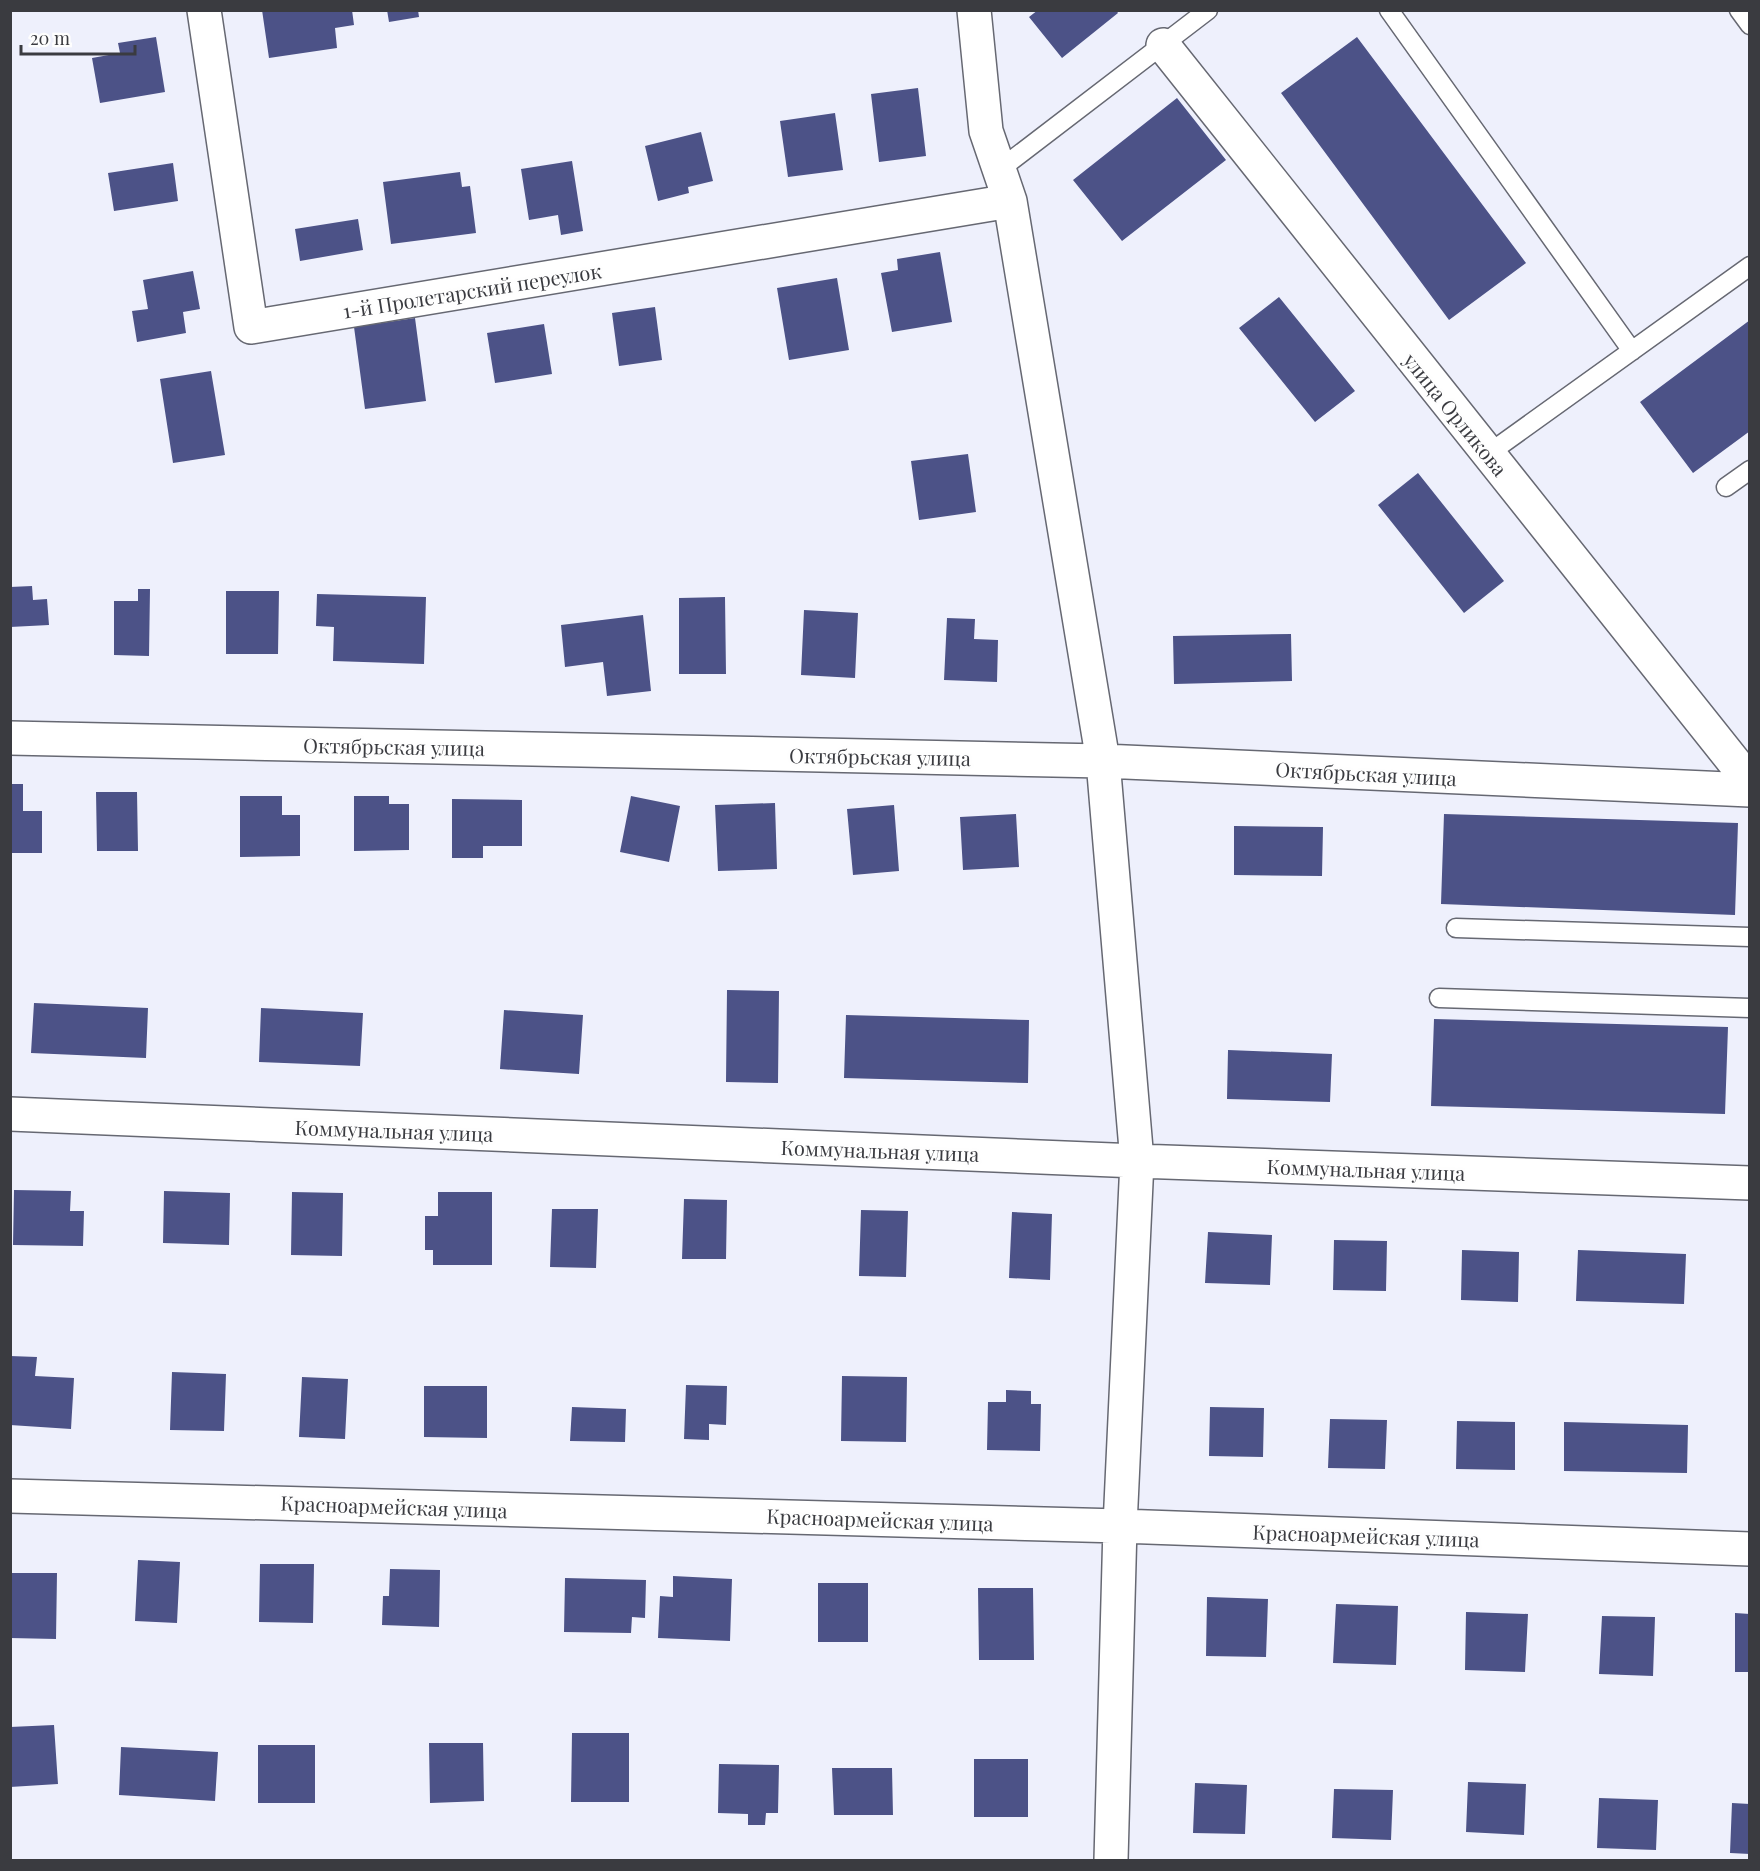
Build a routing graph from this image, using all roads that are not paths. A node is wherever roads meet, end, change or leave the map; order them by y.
1 (204, 10) edge
2 (974, 10) edge
3 (1208, 10) edge
4 (1389, 10) edge
5 (1739, 10) edge
6 (1749, 25) edge
7 (1163, 45) junction
8 (999, 170) junction
9 (1010, 201) junction
10 (1749, 266) edge
11 (1632, 351) junction
12 (1488, 454) junction
13 (1749, 470) edge
14 (1726, 487) dead end
15 (10, 738) edge
16 (1103, 761) junction
17 (1749, 782) edge
18 (1749, 790) edge
19 (1456, 928) dead end
20 (1749, 937) edge
21 (1439, 998) dead end
22 (1749, 1008) edge
23 (10, 1114) edge
24 (1137, 1161) junction
25 (1749, 1183) edge
26 (10, 1496) edge
27 (1120, 1526) junction
28 (1749, 1549) edge
29 (1111, 1860) edge

1 - 9 street, 1-й Пролетарский переулок
2 - 8 street
3 - 7 lane
4 - 11 lane
5 - 6 lane
7 - 8 lane
7 - 12 street, улица Орликова
8 - 9 street
9 - 16 street
10 - 11 lane
11 - 12 lane
12 - 17 street, улица Орликова
13 - 14 lane
15 - 16 street, Октябрьская улица
16 - 18 street, Октябрьская улица
16 - 24 street
19 - 20 lane
21 - 22 lane
23 - 24 street, Коммунальная улица
24 - 25 street, Коммунальная улица
24 - 27 street
26 - 27 street, Красноармейская улица
27 - 28 street, Красноармейская улица
27 - 29 street

